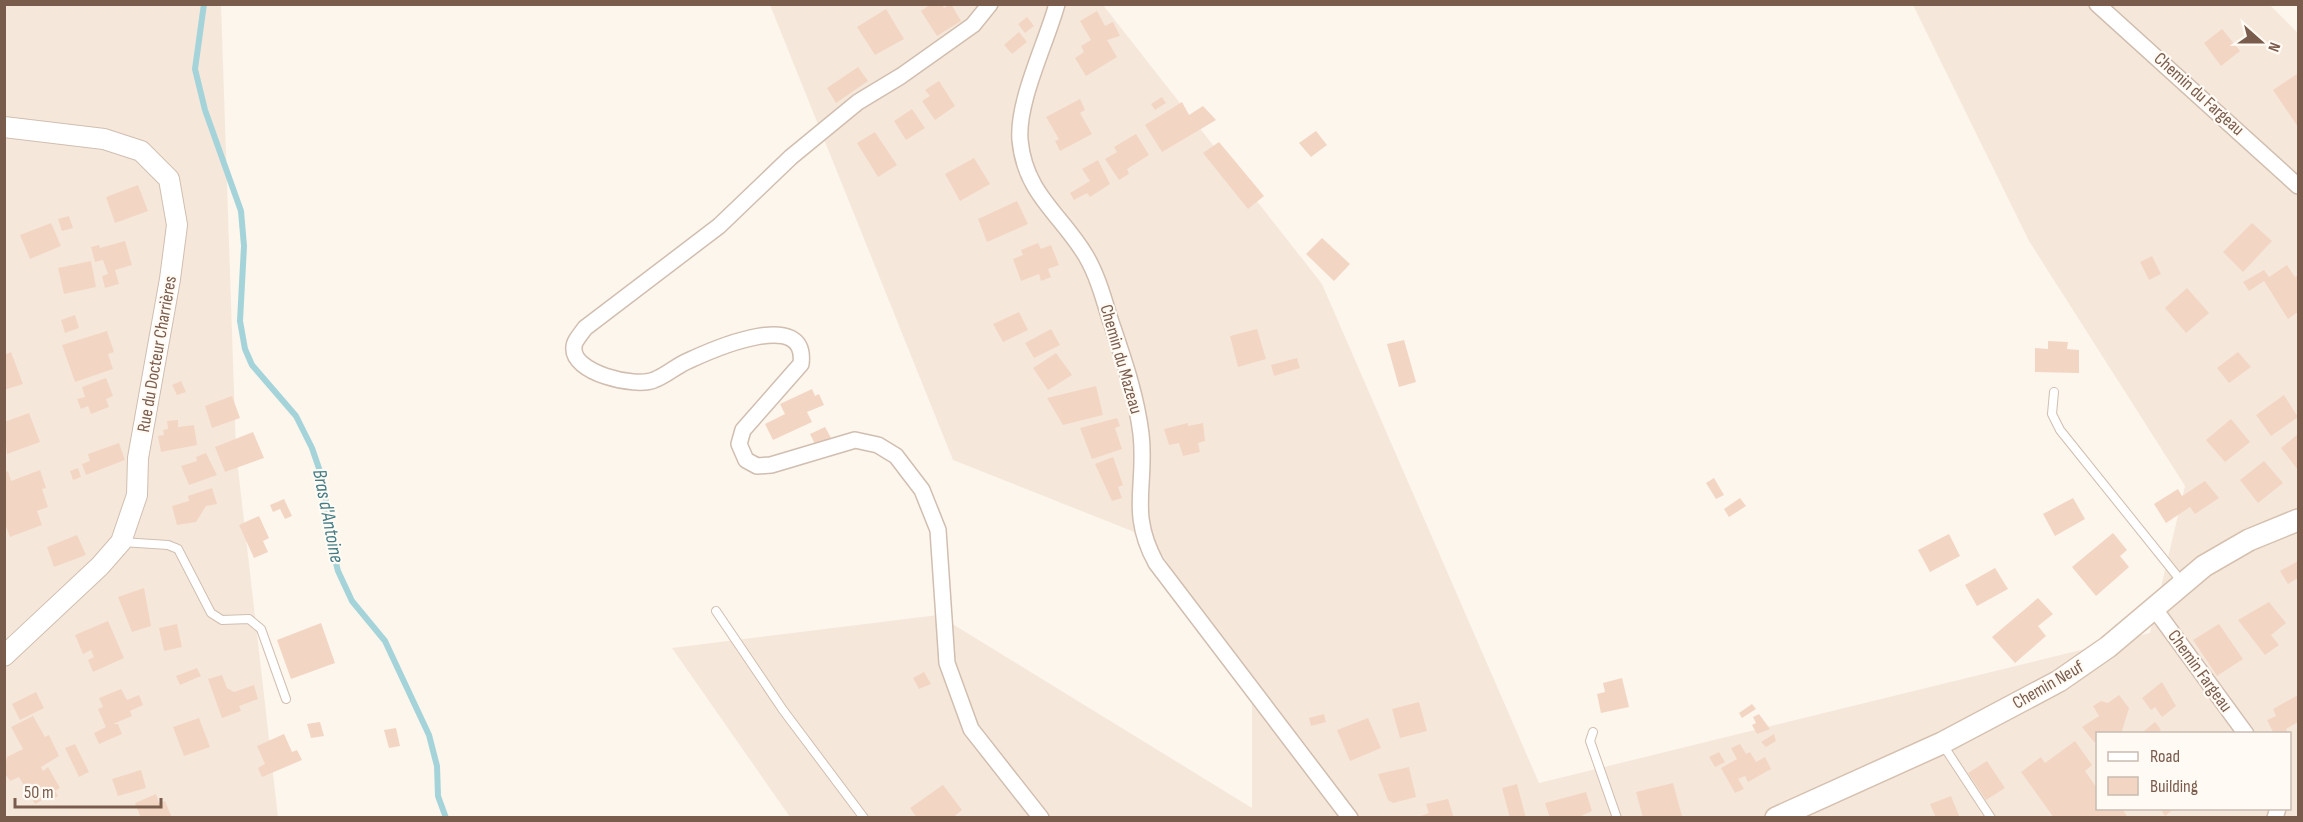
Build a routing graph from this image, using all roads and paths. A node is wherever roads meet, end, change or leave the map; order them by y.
1 (990, 4) edge
2 (1057, 4) edge
3 (2097, 4) edge
4 (4, 127) edge
5 (2298, 186) edge
6 (2054, 392) dead end
7 (2298, 520) edge
8 (121, 542) junction
9 (2182, 583) junction
10 (2154, 608) junction
11 (716, 611) dead end
12 (4, 656) edge
13 (286, 699) dead end
14 (1593, 732) dead end
15 (2245, 732) edge
16 (1942, 744) junction
17 (864, 818) edge
18 (1041, 818) edge
19 (1350, 818) edge
20 (1617, 818) edge
21 (1776, 818) edge
22 (1991, 818) edge

1 - 18 street
2 - 19 street, Chemin du Mazeau
3 - 5 street, Chemin du Fargeau
4 - 8 street, Rue du Docteur Charrières
6 - 9 lane
7 - 9 main road, Chemin Neuf
8 - 12 street, Rue du Docteur Charrières
8 - 13 lane
9 - 10 main road, Chemin Neuf
10 - 15 street, Chemin Fargeau
10 - 16 main road, Chemin Neuf
11 - 17 lane
14 - 20 lane
16 - 21 main road, Chemin Neuf
16 - 22 lane

